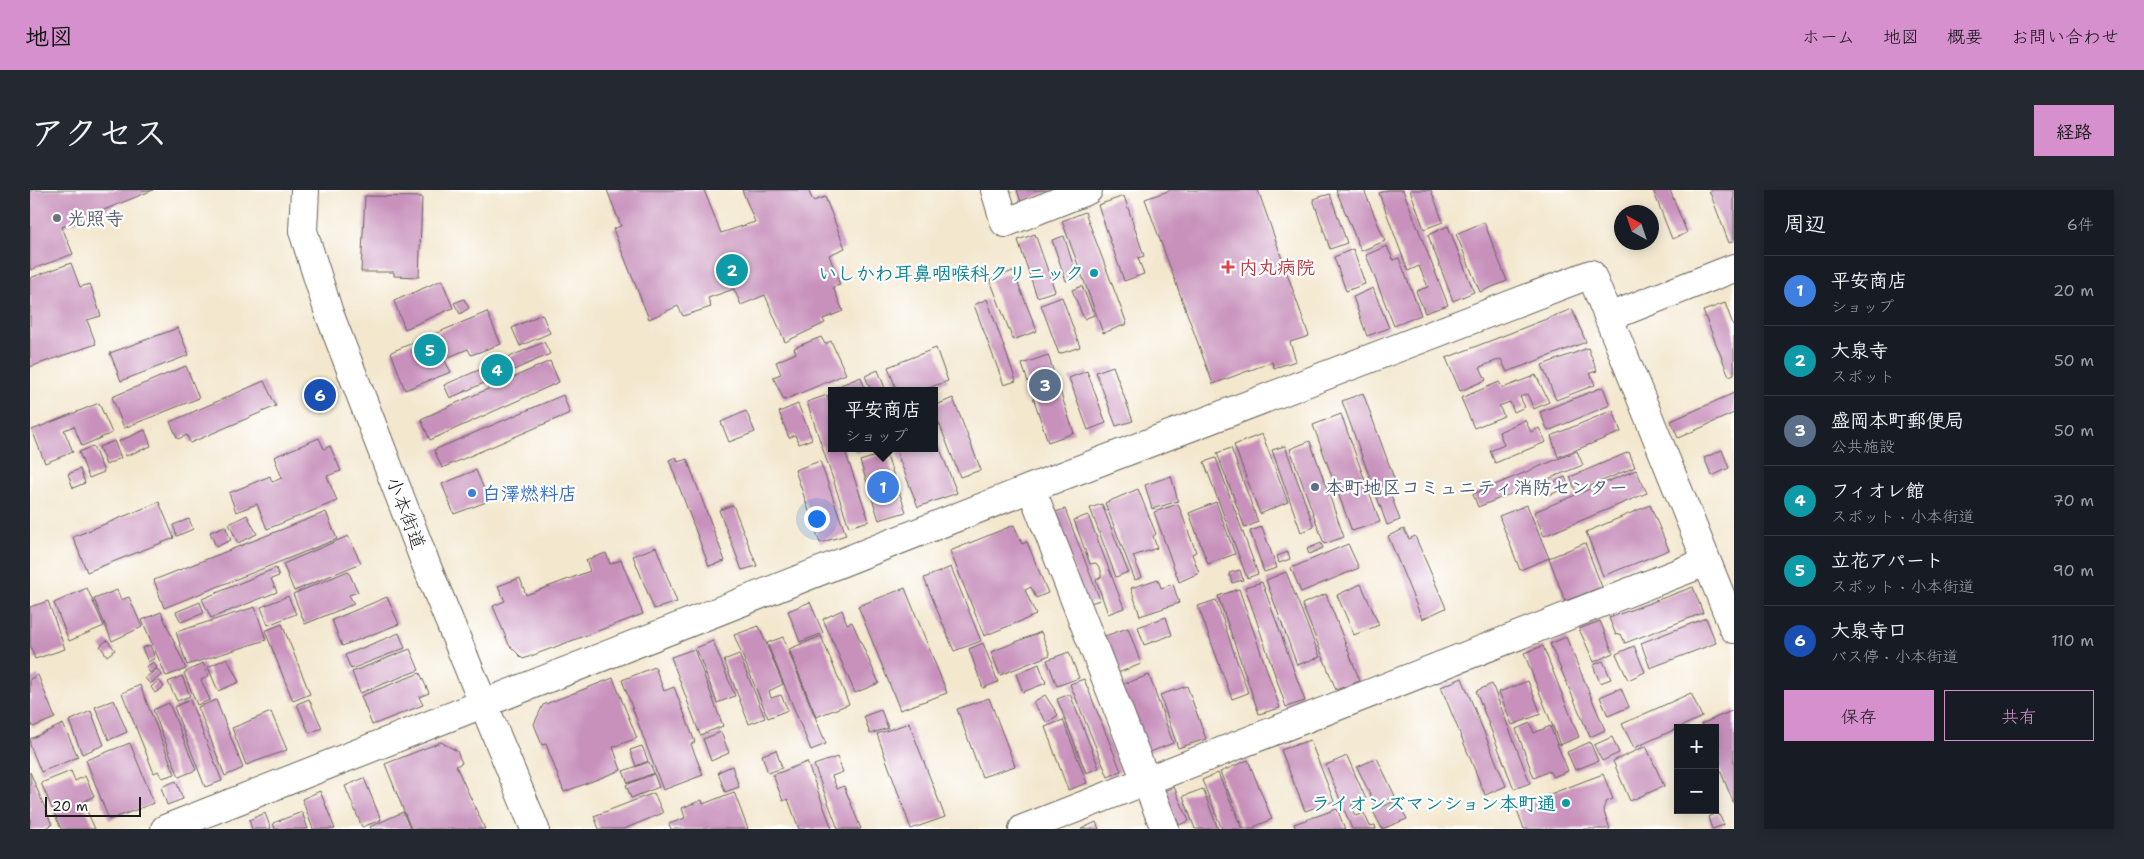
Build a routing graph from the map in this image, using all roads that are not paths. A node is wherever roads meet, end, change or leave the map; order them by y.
1 (305, 190) edge
2 (995, 190) edge
3 (1088, 190) edge
4 (1734, 268) edge
5 (1609, 317) junction
6 (1031, 488) junction
7 (1706, 562) junction
8 (1734, 629) edge
9 (483, 705) junction
10 (1146, 781) junction
11 (165, 829) edge
12 (535, 829) edge
13 (1023, 829) edge
14 (1165, 829) edge

1 - 9 street, 小本街道
2 - 3 street
4 - 5 street
5 - 6 street
5 - 7 street
6 - 9 street
6 - 10 street
7 - 8 street
7 - 10 street
9 - 11 street
9 - 12 street, 小本街道
10 - 13 street
10 - 14 street

